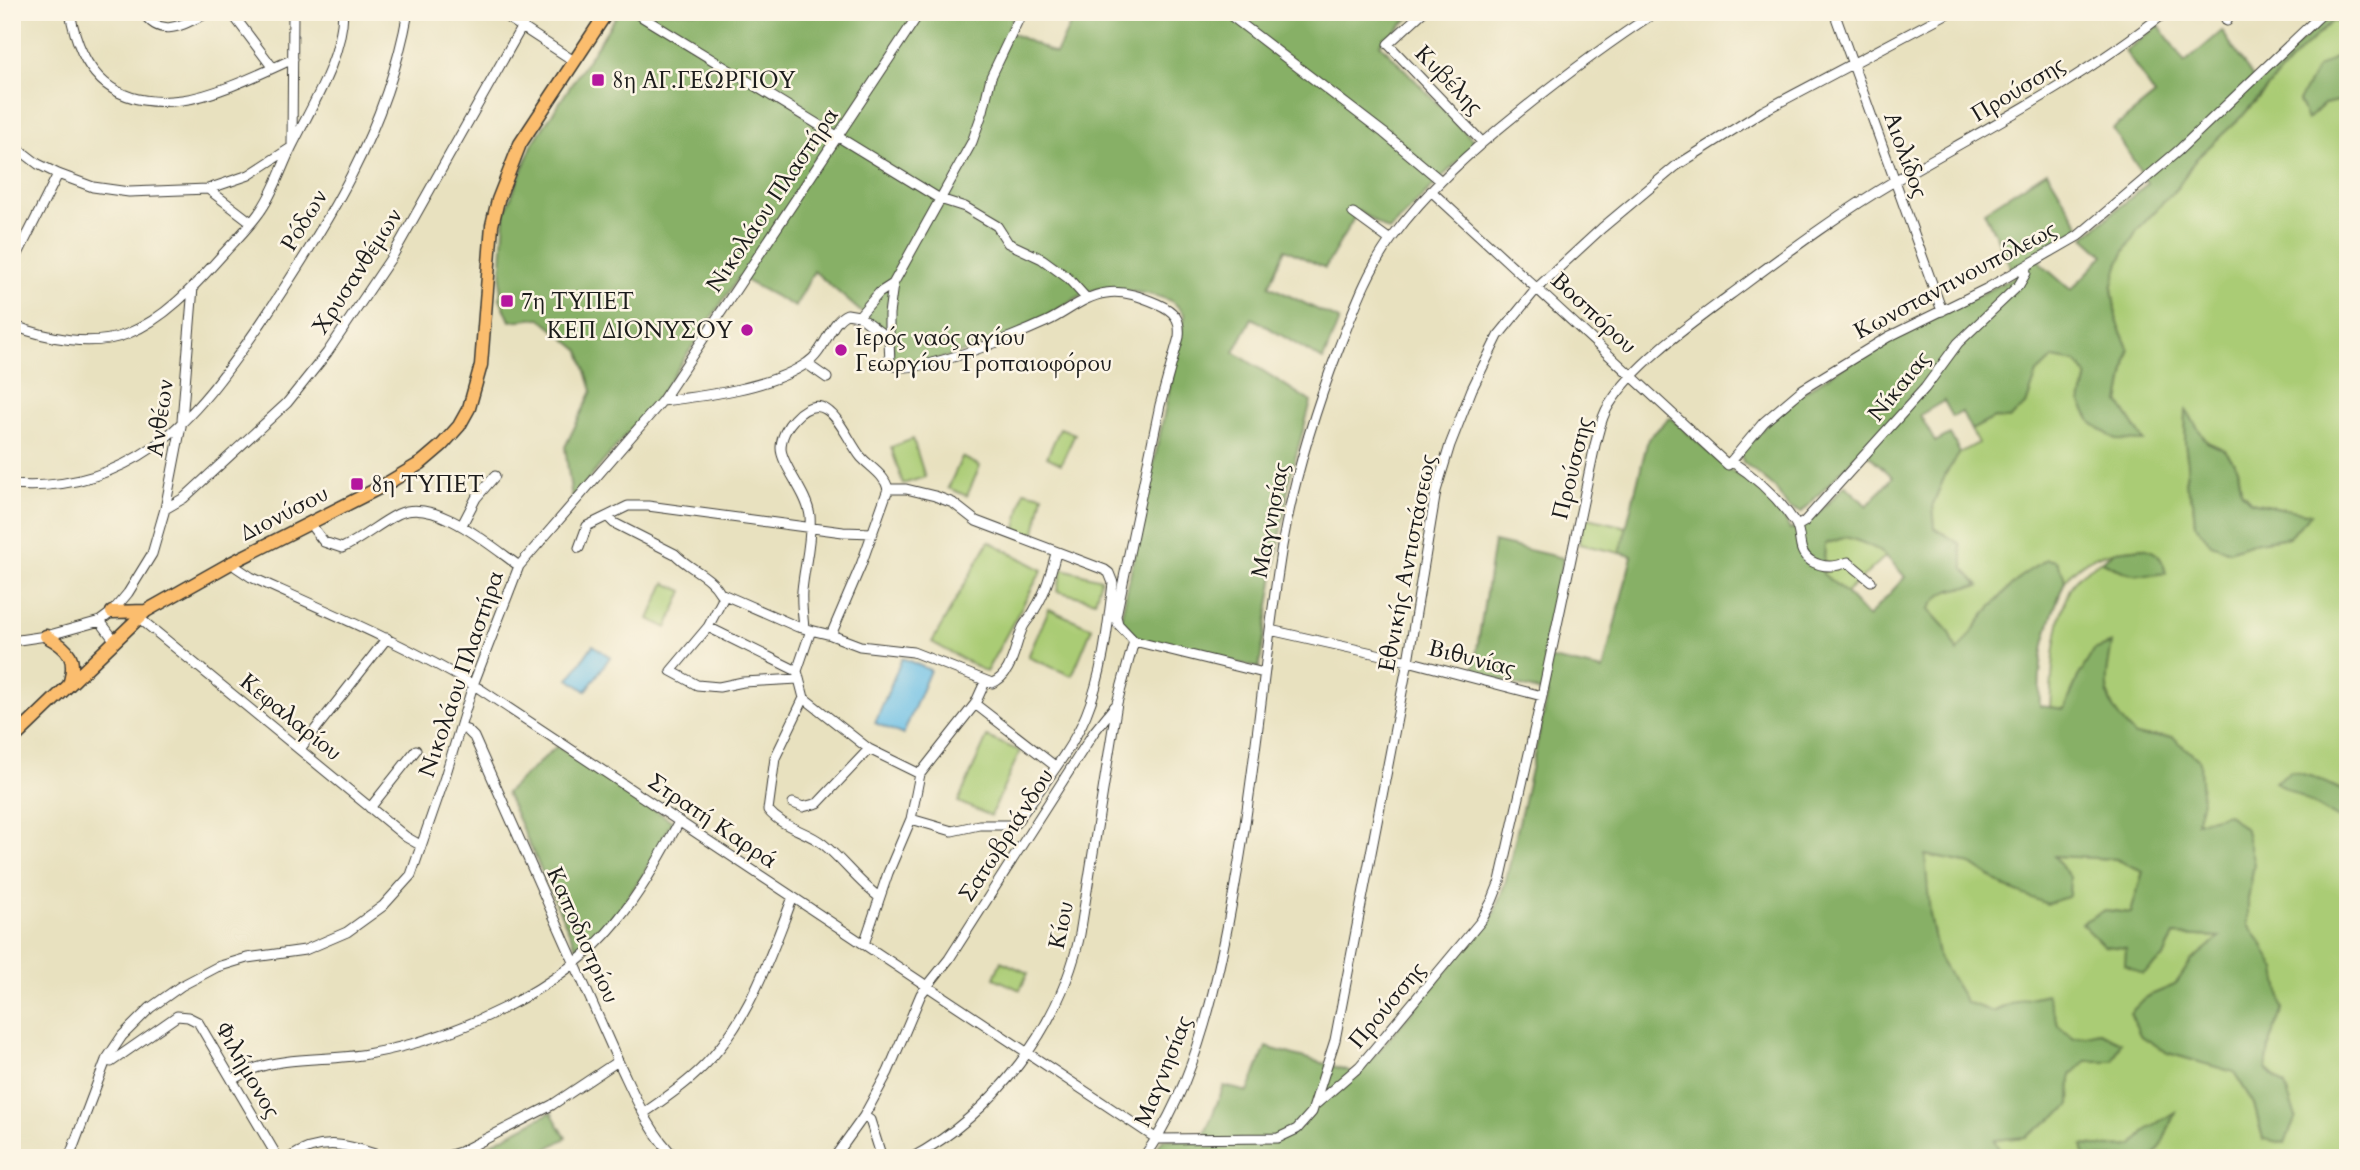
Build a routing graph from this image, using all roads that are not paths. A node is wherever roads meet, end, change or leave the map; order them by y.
1 (70, 12) edge
2 (143, 12) edge
3 (210, 12) edge
4 (232, 12) edge
5 (293, 12) edge
6 (343, 12) edge
7 (408, 12) edge
8 (499, 12) edge
9 (530, 12) edge
10 (607, 12) edge
11 (634, 12) edge
12 (920, 12) edge
13 (1022, 12) edge
14 (1226, 12) edge
15 (1423, 12) edge
16 (1656, 12) edge
17 (1834, 12) edge
18 (1950, 12) edge
19 (2166, 12) edge
20 (2324, 12) edge
21 (521, 27) junction
22 (293, 59) junction
23 (574, 61) junction
24 (1852, 62) junction
25 (273, 68) junction
26 (837, 136) junction
27 (1482, 142) junction
28 (12, 144) edge
29 (292, 146) junction
30 (58, 174) junction
31 (1441, 181) junction
32 (1895, 181) junction
33 (208, 189) junction
34 (1431, 191) junction
35 (940, 199) junction
36 (1353, 213) dead end
37 (251, 222) junction
38 (1390, 240) junction
39 (12, 266) edge
40 (2025, 268) junction
41 (893, 284) junction
42 (193, 287) junction
43 (1538, 287) junction
44 (1087, 299) junction
45 (1942, 310) junction
46 (859, 316) junction
47 (12, 325) edge
48 (889, 339) junction
49 (807, 364) junction
50 (1633, 375) junction
51 (827, 378) dead end
52 (662, 401) junction
53 (182, 421) junction
54 (1730, 463) junction
55 (495, 475) dead end
56 (12, 485) edge
57 (888, 489) junction
58 (165, 509) junction
59 (608, 517) junction
60 (310, 524) junction
61 (462, 525) junction
62 (1797, 526) junction
63 (809, 527) junction
64 (873, 533) junction
65 (579, 548) dead end
66 (1056, 552) junction
67 (233, 562) junction
68 (519, 566) junction
69 (1871, 581) dead end
70 (725, 596) junction
71 (112, 612) junction
72 (142, 614) junction
73 (100, 621) junction
74 (708, 627) junction
75 (807, 629) junction
76 (1270, 630) junction
77 (831, 635) junction
78 (46, 636) junction
79 (387, 638) junction
80 (12, 641) edge
81 (115, 641) junction
82 (1134, 641) junction
83 (1408, 661) junction
84 (1264, 673) junction
85 (797, 675) junction
86 (985, 682) junction
87 (69, 685) junction
88 (472, 685) junction
89 (1542, 696) junction
90 (804, 698) junction
91 (975, 704) junction
92 (1117, 704) junction
93 (460, 728) junction
94 (12, 740) edge
95 (300, 749) junction
96 (416, 750) dead end
97 (869, 750) junction
98 (1055, 766) junction
99 (920, 774) junction
100 (793, 803) dead end
101 (370, 808) junction
102 (911, 820) junction
103 (680, 822) junction
104 (420, 845) junction
105 (793, 897) junction
106 (879, 897) junction
107 (864, 944) junction
108 (574, 962) junction
109 (927, 986) junction
110 (1027, 1052) junction
111 (106, 1060) junction
112 (618, 1061) junction
113 (232, 1080) junction
114 (1314, 1105) junction
115 (644, 1113) junction
116 (864, 1116) junction
117 (1157, 1139) junction
118 (69, 1158) edge
119 (278, 1158) edge
120 (289, 1158) edge
121 (387, 1158) edge
122 (441, 1158) edge
123 (676, 1158) edge
124 (834, 1158) edge
125 (882, 1158) edge
126 (911, 1158) edge
127 (1143, 1158) edge

1 - 25 street
2 - 3 street
4 - 25 street
5 - 22 street
6 - 29 street
7 - 53 street, Ρόδων
8 - 21 street
9 - 21 street, Χρυσανθέμων
10 - 23 main road, Διονύσου
11 - 26 street
12 - 26 street, Νικολάου Πλαστήρα
13 - 35 street
14 - 31 street
15 - 27 street, Κυβέλης
16 - 27 street, Μαγνησίας
17 - 24 street, Αιολίδος
18 - 24 street, Εθνικής Αντιστάσεως
19 - 32 street, Προύσσης
20 - 40 street, Κωνσταντινουπόλεως
21 - 23 street
21 - 58 street, Χρυσανθέμων
22 - 25 street
22 - 29 street
23 - 60 main road, Διονύσου
24 - 32 street, Αιολίδος
24 - 43 street, Εθνικής Αντιστάσεως
26 - 35 street
26 - 52 street, Νικολάου Πλαστήρα
27 - 31 street, Μαγνησίας
28 - 30 street
29 - 33 street
29 - 37 street
30 - 33 street
30 - 39 street
31 - 34 street, Μαγνησίας
32 - 45 street, Αιολίδος
32 - 50 street, Προύσσης
33 - 37 street
34 - 38 street, Μαγνησίας
34 - 43 street, Βοσπόρου
35 - 41 street
35 - 44 street
36 - 38 street
37 - 42 street
38 - 76 street, Μαγνησίας
40 - 45 street, Κωνσταντινουπόλεως
40 - 62 street, Νίκαιας
41 - 46 street
41 - 48 street
42 - 47 street
42 - 53 street, Ανθέων
43 - 50 street, Βοσπόρου
43 - 83 street, Εθνικής Αντιστάσεως
44 - 48 street
44 - 82 street
45 - 54 street, Κωνσταντινουπόλεως
46 - 48 street
46 - 49 street
49 - 51 street
49 - 52 street
50 - 54 street, Βοσπόρου
50 - 89 street, Προύσσης
52 - 68 street, Νικολάου Πλαστήρα
53 - 56 street, Ρόδων
53 - 58 street, Ανθέων
54 - 62 street, Βοσπόρου
55 - 61 street
57 - 63 street
57 - 64 street
57 - 66 street
58 - 71 street, Ανθέων
59 - 63 street
59 - 65 street
59 - 70 street
60 - 61 street
60 - 67 main road, Διονύσου
61 - 68 street
62 - 69 street, Βοσπόρου
63 - 64 street
63 - 75 street
64 - 77 street
66 - 86 street
66 - 98 street
67 - 72 main road, Διονύσου
67 - 79 street, Στρατή Καρρά
68 - 88 street, Νικολάου Πλαστήρα
70 - 74 street
70 - 75 street
71 - 72 main road
71 - 73 street, Ανθέων
72 - 81 main road, Διονύσου
72 - 95 street, Κεφαλαρίου
73 - 78 street
73 - 81 street
74 - 85 street
74 - 85 street
75 - 77 street
75 - 85 street
76 - 83 street, Βιθυνίας
76 - 84 street, Μαγνησίας
77 - 86 street
78 - 80 street
78 - 87 main road
79 - 88 street, Στρατή Καρρά
79 - 95 street
81 - 87 main road, Διονύσου
82 - 84 street
82 - 92 street, Κίου
83 - 89 street, Βιθυνίας
83 - 114 street, Εθνικής Αντιστάσεως
84 - 117 street, Μαγνησίας
85 - 90 street
86 - 91 street
87 - 94 main road, Διονύσου
88 - 93 street, Νικολάου Πλαστήρα
88 - 103 street, Στρατή Καρρά
89 - 114 street, Προύσσης
90 - 97 street
90 - 106 street
91 - 98 street
91 - 99 street
92 - 109 street, Σατωβριάνδου
92 - 110 street, Κίου
93 - 104 street, Νικολάου Πλαστήρα
93 - 108 street, Καποδιστρίου
95 - 101 street, Κεφαλαρίου
96 - 101 street
97 - 99 street
97 - 100 street
98 - 102 street
99 - 102 street
101 - 104 street, Κεφαλαρίου
102 - 106 street
103 - 105 street, Στρατή Καρρά
103 - 108 street
104 - 111 street, Νικολάου Πλαστήρα
105 - 107 street, Στρατή Καρρά
105 - 115 street
106 - 107 street
107 - 109 street, Στρατή Καρρά
108 - 112 street, Καποδιστρίου
108 - 113 street
109 - 110 street, Στρατή Καρρά
109 - 116 street
110 - 117 street, Στρατή Καρρά
110 - 126 street, Κίου
111 - 113 street, Φιλήμονος
111 - 118 street, Νικολάου Πλαστήρα
112 - 115 street, Καποδιστρίου
112 - 122 street
113 - 119 street, Φιλήμονος
114 - 117 street, Εθνικής Αντιστάσεως
115 - 123 street, Καποδιστρίου
116 - 124 street
116 - 125 street
117 - 127 street, Μαγνησίας
120 - 121 street

